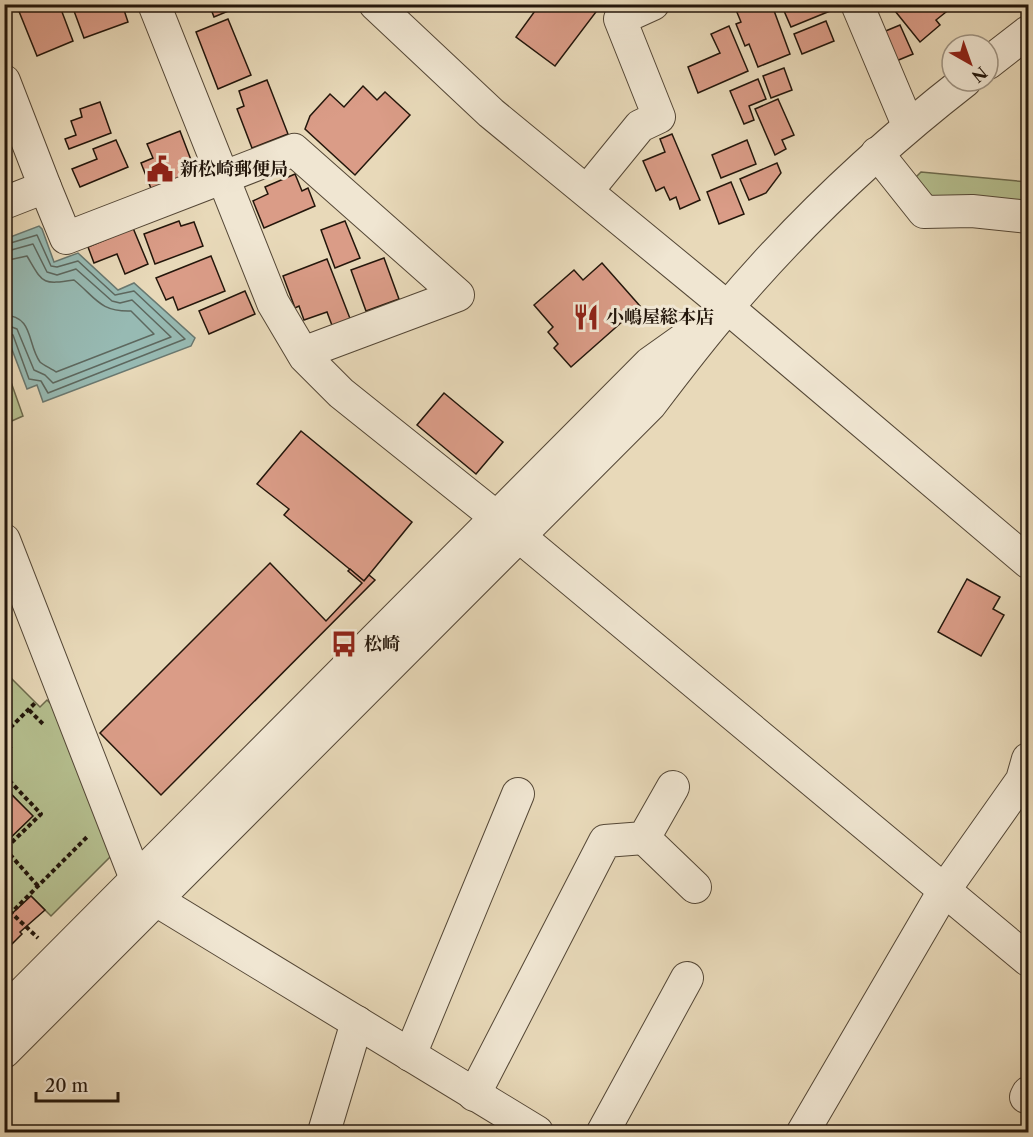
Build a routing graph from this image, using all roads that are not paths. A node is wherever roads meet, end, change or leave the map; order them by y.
1 (154, 4) edge
2 (375, 4) edge
3 (653, 4) edge
4 (856, 4) edge
5 (1029, 32) edge
6 (1000, 54) edge
7 (4, 81) edge
8 (949, 93) edge
9 (908, 125) junction
10 (877, 153) junction
11 (223, 177) junction
12 (45, 187) junction
13 (587, 191) junction
14 (4, 203) edge
15 (1029, 217) edge
16 (727, 307) junction
17 (303, 353) junction
18 (507, 526) junction
19 (4, 540) edge
20 (1029, 562) edge
21 (11, 583) edge
22 (1029, 759) edge
23 (673, 787) dead end
24 (518, 794) dead end
25 (644, 838) junction
26 (695, 886) dead end
27 (146, 890) junction
28 (945, 890) junction
29 (1029, 960) edge
30 (687, 978) dead end
31 (4, 1012) edge
32 (357, 1022) junction
33 (4, 1052) edge
34 (410, 1055) junction
35 (474, 1095) junction
36 (324, 1132) edge
37 (537, 1132) edge
38 (603, 1132) edge
39 (803, 1132) edge

1 - 11 street
2 - 13 street
3 - 13 street
4 - 9 street
5 - 6 street
7 - 12 street
8 - 9 street
9 - 10 street
10 - 15 street
10 - 16 street
11 - 12 street
11 - 17 street
11 - 17 street
12 - 14 street
13 - 16 street
16 - 18 street
16 - 20 street
17 - 18 street
18 - 27 street
18 - 28 street
19 - 21 street
21 - 27 street
22 - 28 street
23 - 25 street
24 - 34 street
25 - 26 street
25 - 35 street
27 - 31 street
27 - 32 street
27 - 33 street
28 - 29 street
28 - 39 street
30 - 38 street
32 - 34 street
32 - 36 street
34 - 35 street
35 - 37 street

